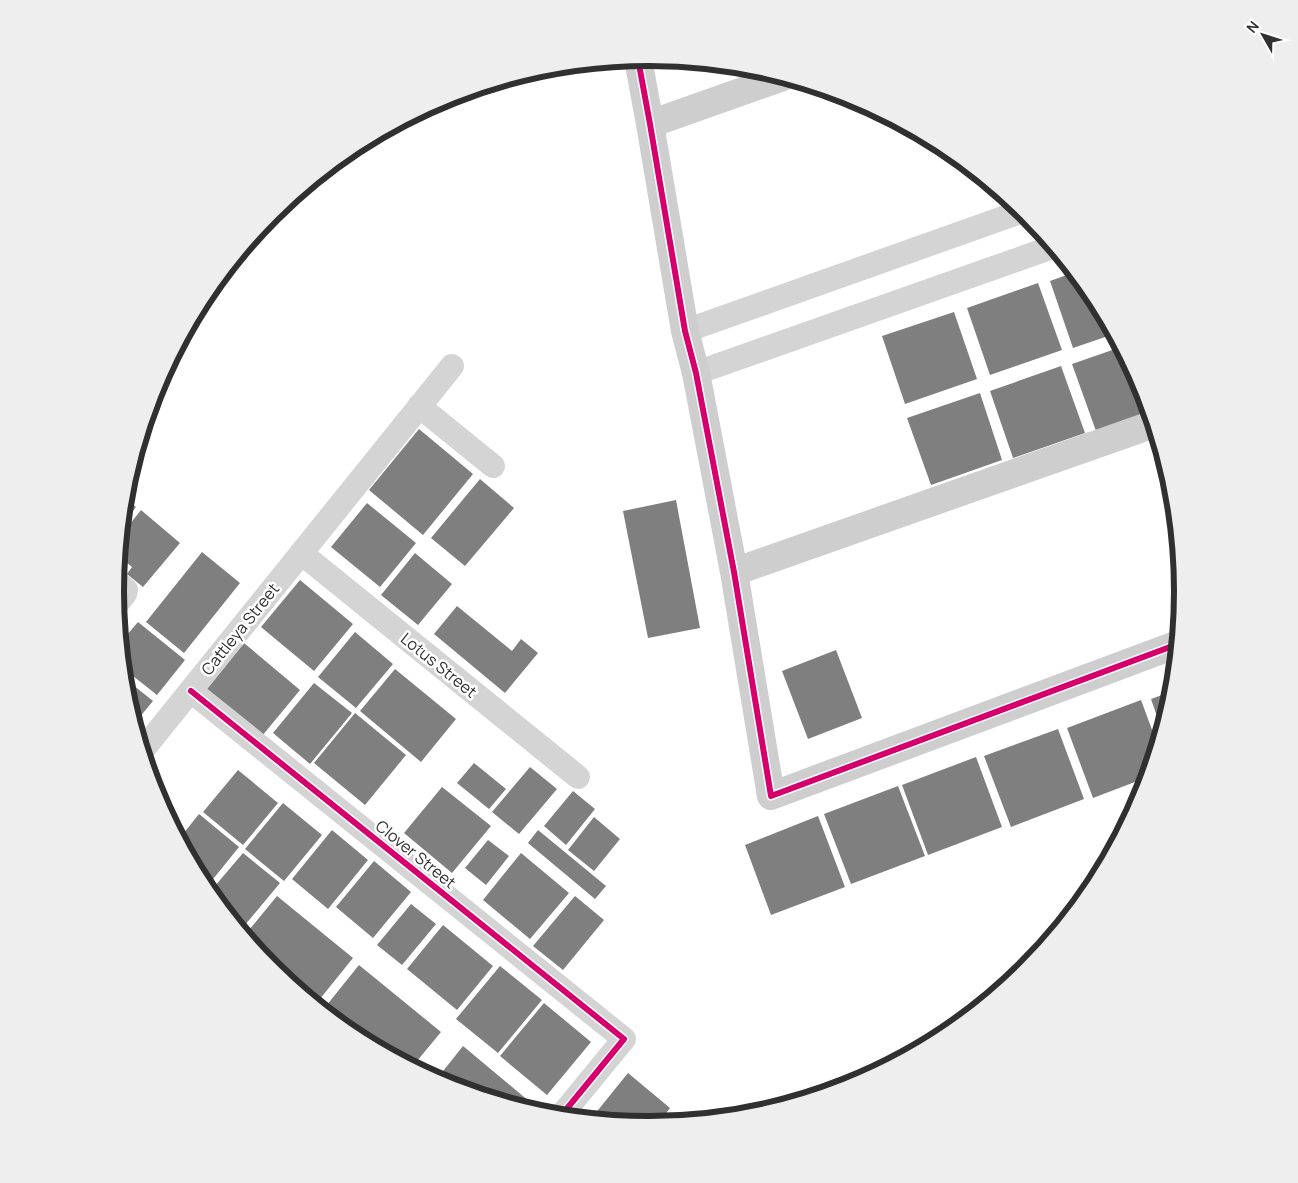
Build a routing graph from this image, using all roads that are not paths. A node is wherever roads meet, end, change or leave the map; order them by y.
1 (639, 66) edge
2 (772, 81) edge
3 (650, 124) junction
4 (1014, 214) edge
5 (1047, 249) edge
6 (685, 332) junction
7 (452, 366) dead end
8 (696, 373) junction
9 (419, 406) junction
10 (1147, 426) edge
11 (493, 466) dead end
12 (300, 553) junction
13 (734, 572) junction
14 (1171, 647) edge
15 (191, 691) junction
16 (147, 745) edge
17 (578, 777) dead end
18 (566, 1110) edge

1 - 3 street
2 - 3 street
3 - 6 street
4 - 6 street
5 - 8 street
6 - 8 street
7 - 9 street, Cattleya Street
8 - 13 street
9 - 11 street
9 - 12 street, Cattleya Street
10 - 13 street
12 - 15 street, Cattleya Street
12 - 17 street, Lotus Street
13 - 14 street
15 - 16 street, Cattleya Street
15 - 18 street, Clover Street

